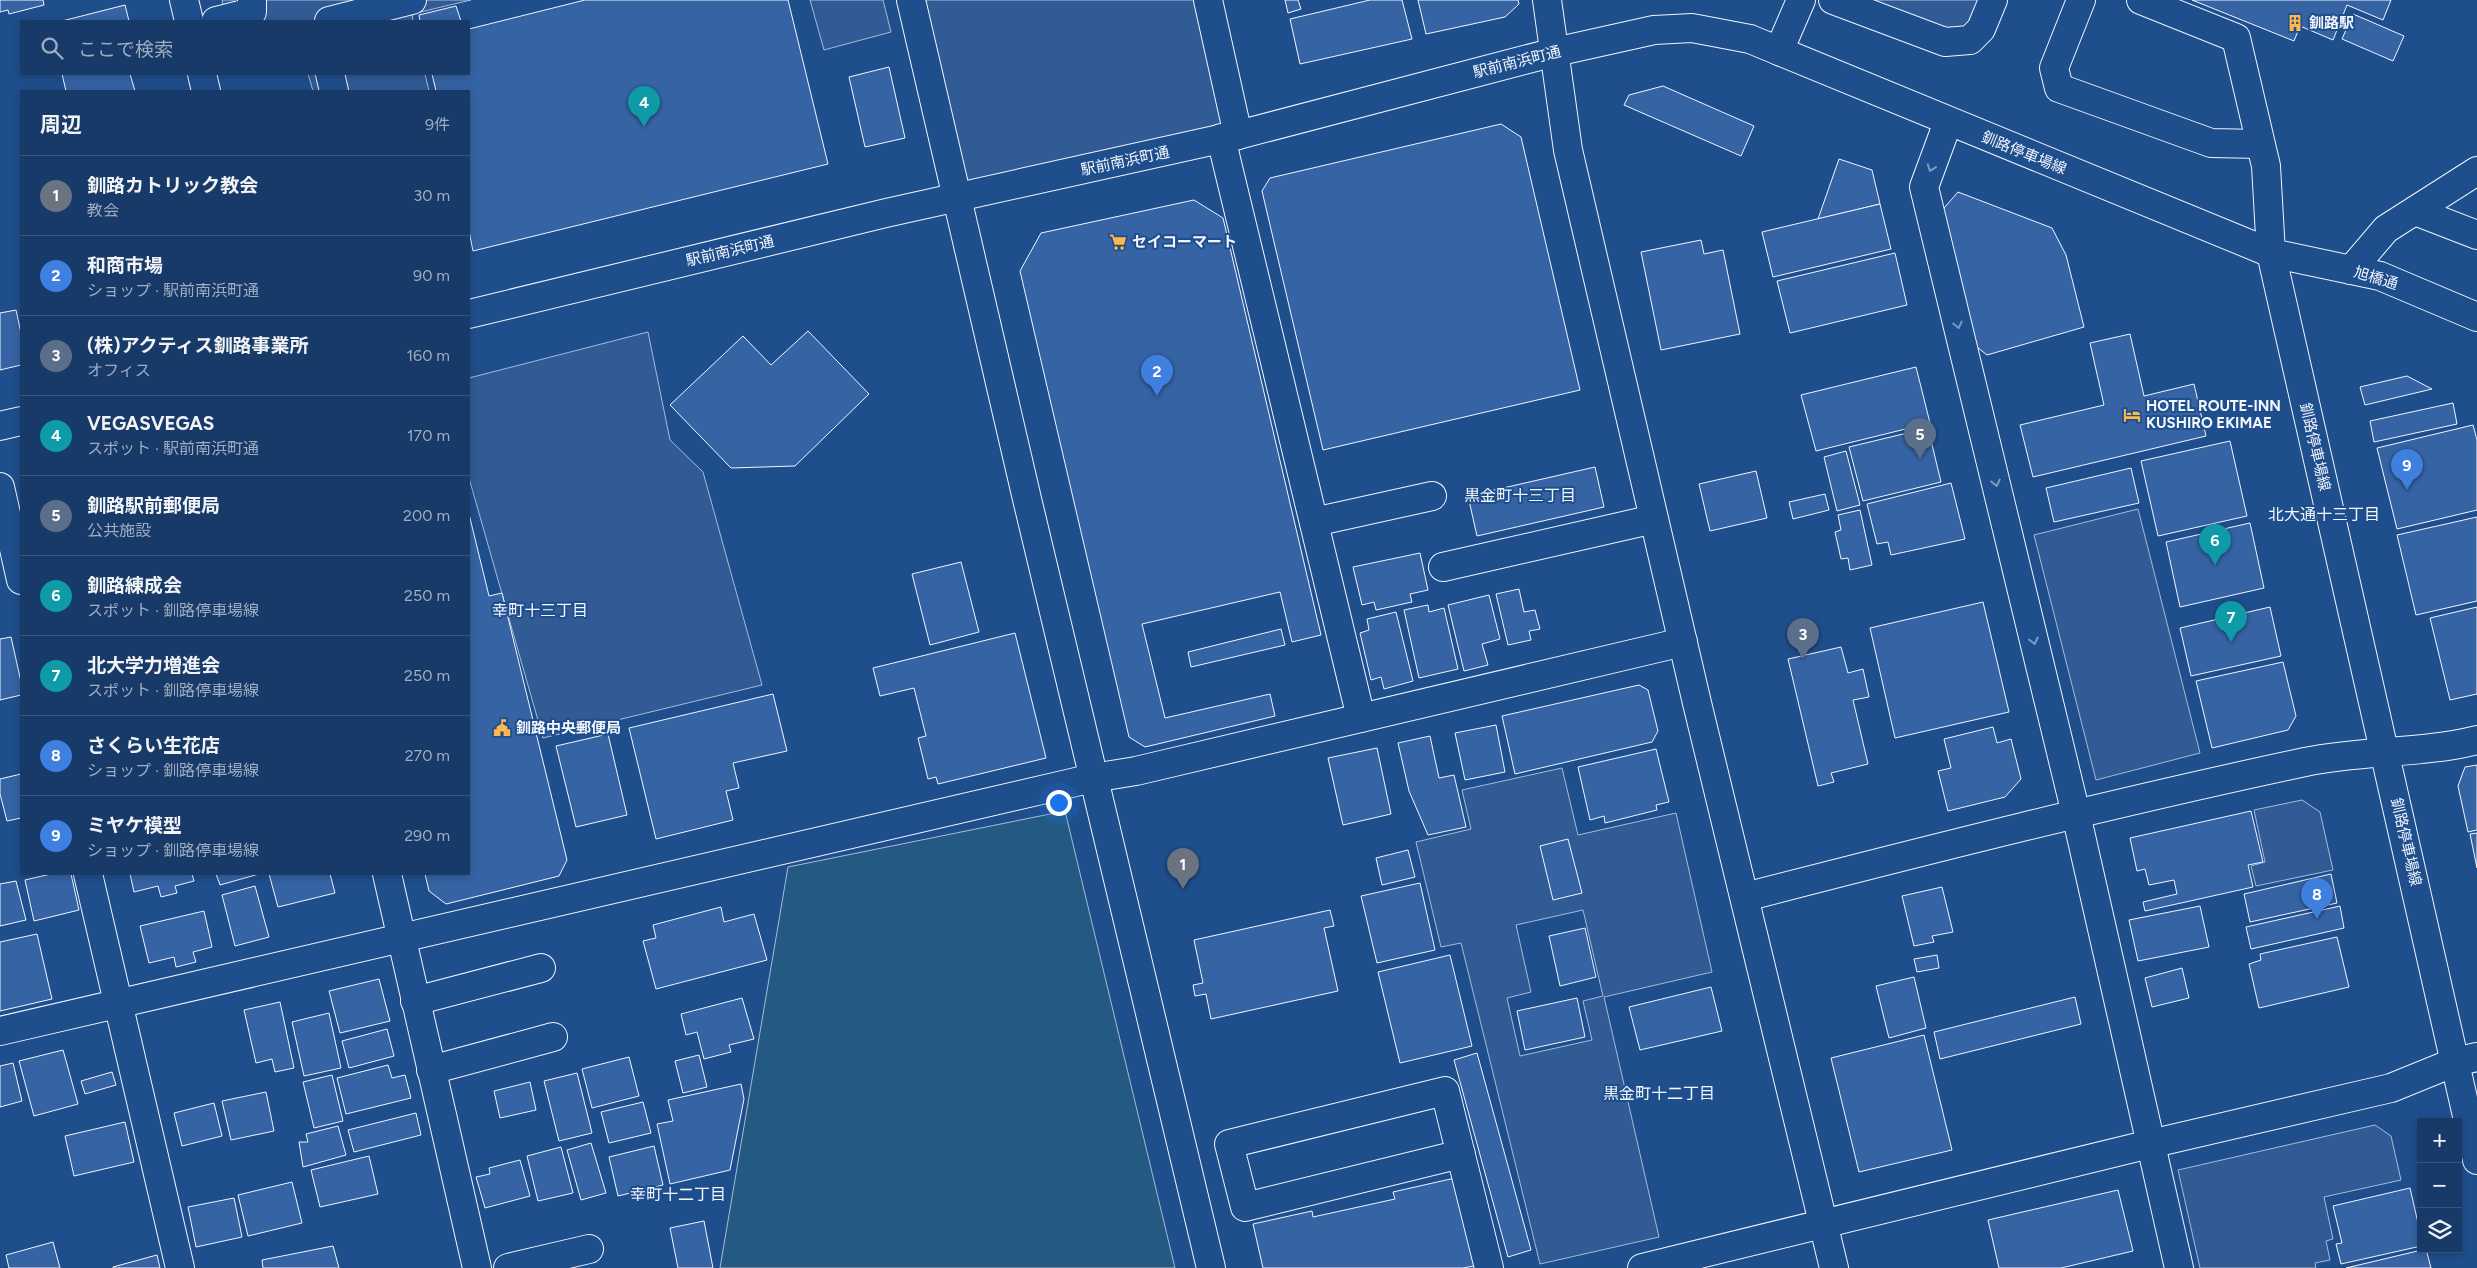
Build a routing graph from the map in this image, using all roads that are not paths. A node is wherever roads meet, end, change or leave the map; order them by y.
1 (184, 0) edge
2 (252, 0) edge
3 (322, 0) edge
4 (412, 0) edge
5 (911, 0) edge
6 (1208, 0) edge
7 (1547, 0) edge
8 (1801, 0) edge
9 (1833, 0) edge
10 (1993, 0) edge
11 (2081, 0) edge
12 (2140, 0) edge
13 (189, 20) edge
14 (220, 20) edge
15 (319, 20) edge
16 (333, 20) edge
17 (1779, 51) junction
18 (1555, 52) junction
19 (202, 75) edge
20 (330, 75) edge
21 (206, 90) edge
22 (334, 90) edge
23 (1948, 122) junction
24 (1230, 136) junction
25 (2260, 144) junction
26 (2477, 171) edge
27 (956, 197) junction
28 (2415, 211) junction
29 (2477, 235) edge
30 (2271, 253) junction
31 (2351, 270) junction
32 (470, 314) edge
33 (2477, 317) edge
34 (20, 421) edge
35 (0, 426) edge
36 (0, 487) edge
37 (1432, 496) dead end
38 (1654, 519) junction
39 (1314, 522) junction
40 (1443, 568) dead end
41 (20, 576) edge
42 (1683, 642) junction
43 (1361, 718) junction
44 (2477, 740) edge
45 (2384, 751) junction
46 (1093, 778) junction
47 (2076, 814) junction
48 (88, 875) edge
49 (387, 875) edge
50 (1745, 897) junction
51 (401, 939) junction
52 (541, 968) dead end
53 (416, 1001) junction
54 (118, 1004) junction
55 (0, 1031) edge
56 (553, 1036) dead end
57 (2466, 1059) edge
58 (431, 1070) junction
59 (2150, 1144) junction
60 (1461, 1154) junction
61 (2477, 1160) edge
62 (1824, 1224) junction
63 (589, 1249) dead end
64 (180, 1268) edge
65 (477, 1268) edge
66 (508, 1268) edge
67 (1211, 1268) edge
68 (1489, 1268) edge
69 (1642, 1268) edge
70 (1834, 1268) edge
71 (2179, 1268) edge

1 - 13 street
2 - 14 street
3 - 15 street
4 - 16 street
5 - 27 street
6 - 24 street
7 - 18 street
8 - 17 street
9 - 10 street
11 - 25 street
12 - 25 street
17 - 18 street, 駅前南浜町通
17 - 23 street, 釧路停車場線
18 - 24 street, 駅前南浜町通
18 - 38 street
19 - 21 street
20 - 22 street
23 - 30 street, 釧路停車場線
23 -> 47 street
24 - 27 street, 駅前南浜町通
24 - 39 street
25 - 30 street
26 - 28 street
27 - 32 street, 駅前南浜町通
27 - 46 street
28 - 29 street
28 - 31 street
30 - 31 street, 旭橋通
30 - 45 street, 釧路停車場線
31 - 33 street, 旭橋通
34 - 35 street
36 - 41 street
37 - 39 street
38 - 40 street
38 - 42 street
39 - 43 street
42 - 43 street
42 - 50 street
43 - 46 street
44 - 45 street
45 - 47 street
45 - 57 street, 釧路停車場線
46 - 51 street
46 - 67 street
47 - 50 street
47 - 59 street
48 - 54 street
49 - 51 street
50 - 62 street
51 - 53 street
51 - 54 street
52 - 53 street
53 - 58 street
54 - 55 street
54 - 64 street
56 - 58 street
57 - 59 street
57 - 61 street, 釧路停車場線
58 - 65 street
59 - 62 street
59 - 71 street
60 - 60 street
60 - 68 street
62 - 69 street
62 - 70 street
63 - 66 street

